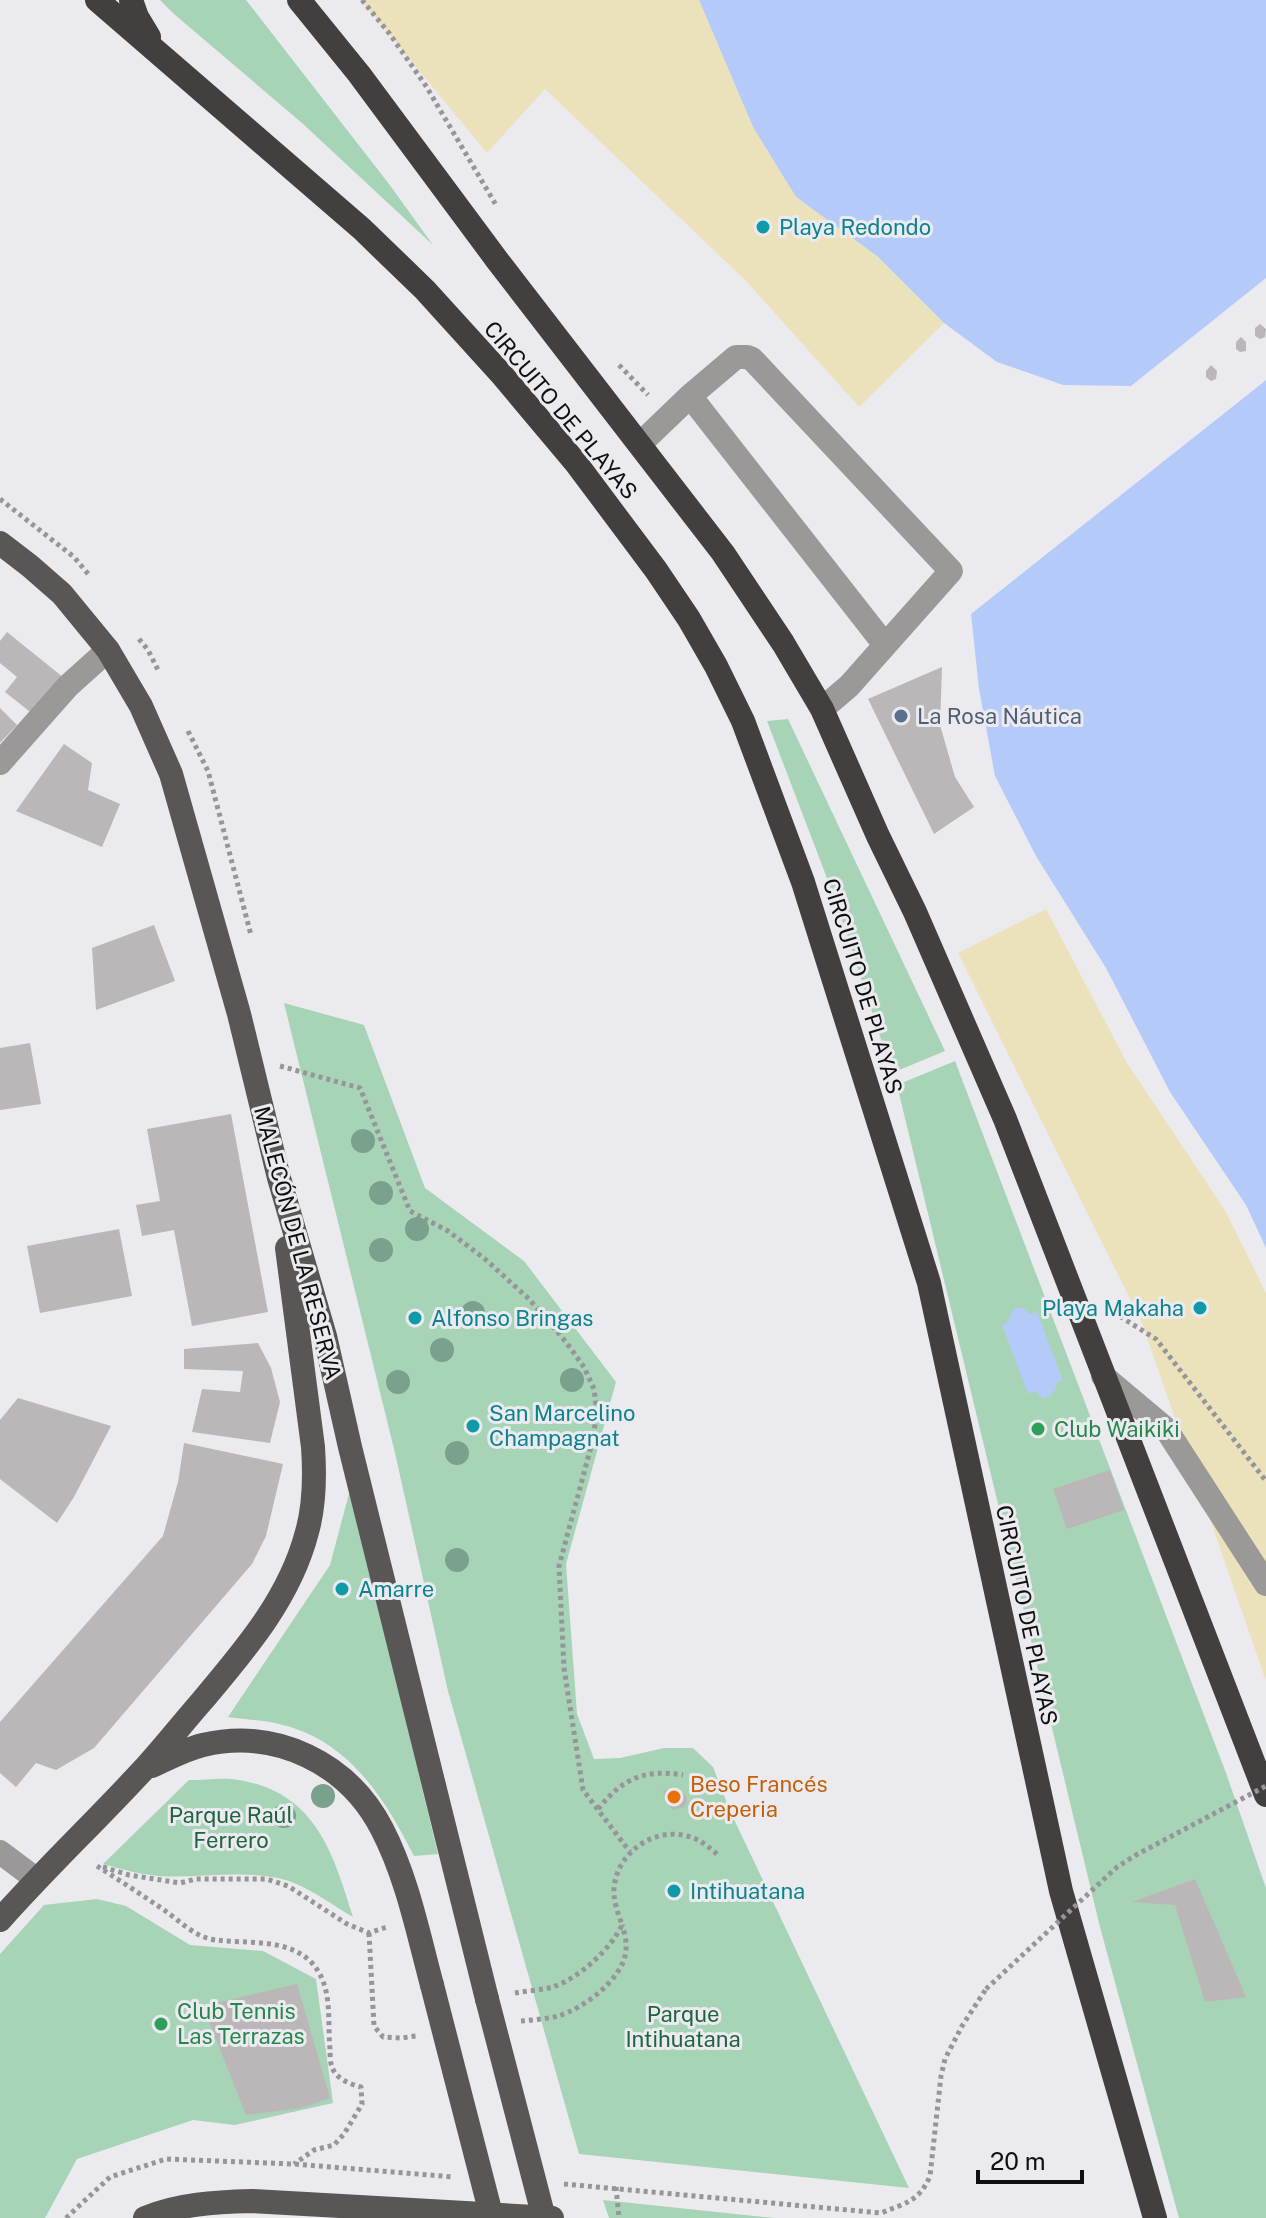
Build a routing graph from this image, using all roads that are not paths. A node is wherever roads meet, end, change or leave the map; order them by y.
1 (97, 0) edge
2 (131, 0) edge
3 (299, 0) edge
4 (157, 51) junction
5 (690, 396) junction
6 (640, 444) junction
7 (0, 543) edge
8 (885, 645) junction
9 (108, 650) junction
10 (822, 709) junction
11 (0, 763) edge
12 (279, 1178) junction
13 (1103, 1376) junction
14 (1266, 1584) edge
15 (143, 1770) junction
16 (1266, 1795) edge
17 (0, 1852) edge
18 (36, 1879) junction
19 (0, 1920) edge
20 (150, 2217) edge
21 (492, 2218) edge
22 (544, 2218) edge
23 (552, 2218) edge
24 (1155, 2218) edge

1 - 4 highway, CIRCUITO DE PLAYAS
2 - 4 highway
3 - 6 highway, CIRCUITO DE PLAYAS
4 - 24 highway, CIRCUITO DE PLAYAS
5 - 6 street
5 - 8 street
5 - 8 street
6 - 10 highway, CIRCUITO DE PLAYAS
7 - 9 main road, MALECÓN DE LA RESERVA
8 - 10 street
9 - 11 street
9 - 12 main road, MALECÓN DE LA RESERVA
10 - 13 highway, CIRCUITO DE PLAYAS
12 - 15 main road
12 - 22 main road, MALECÓN DE LA RESERVA, bridge
13 - 14 street
13 - 16 highway, CIRCUITO DE PLAYAS
15 - 18 main road
15 - 21 main road, bridge
17 - 18 street
18 - 19 main road
20 - 23 main road

